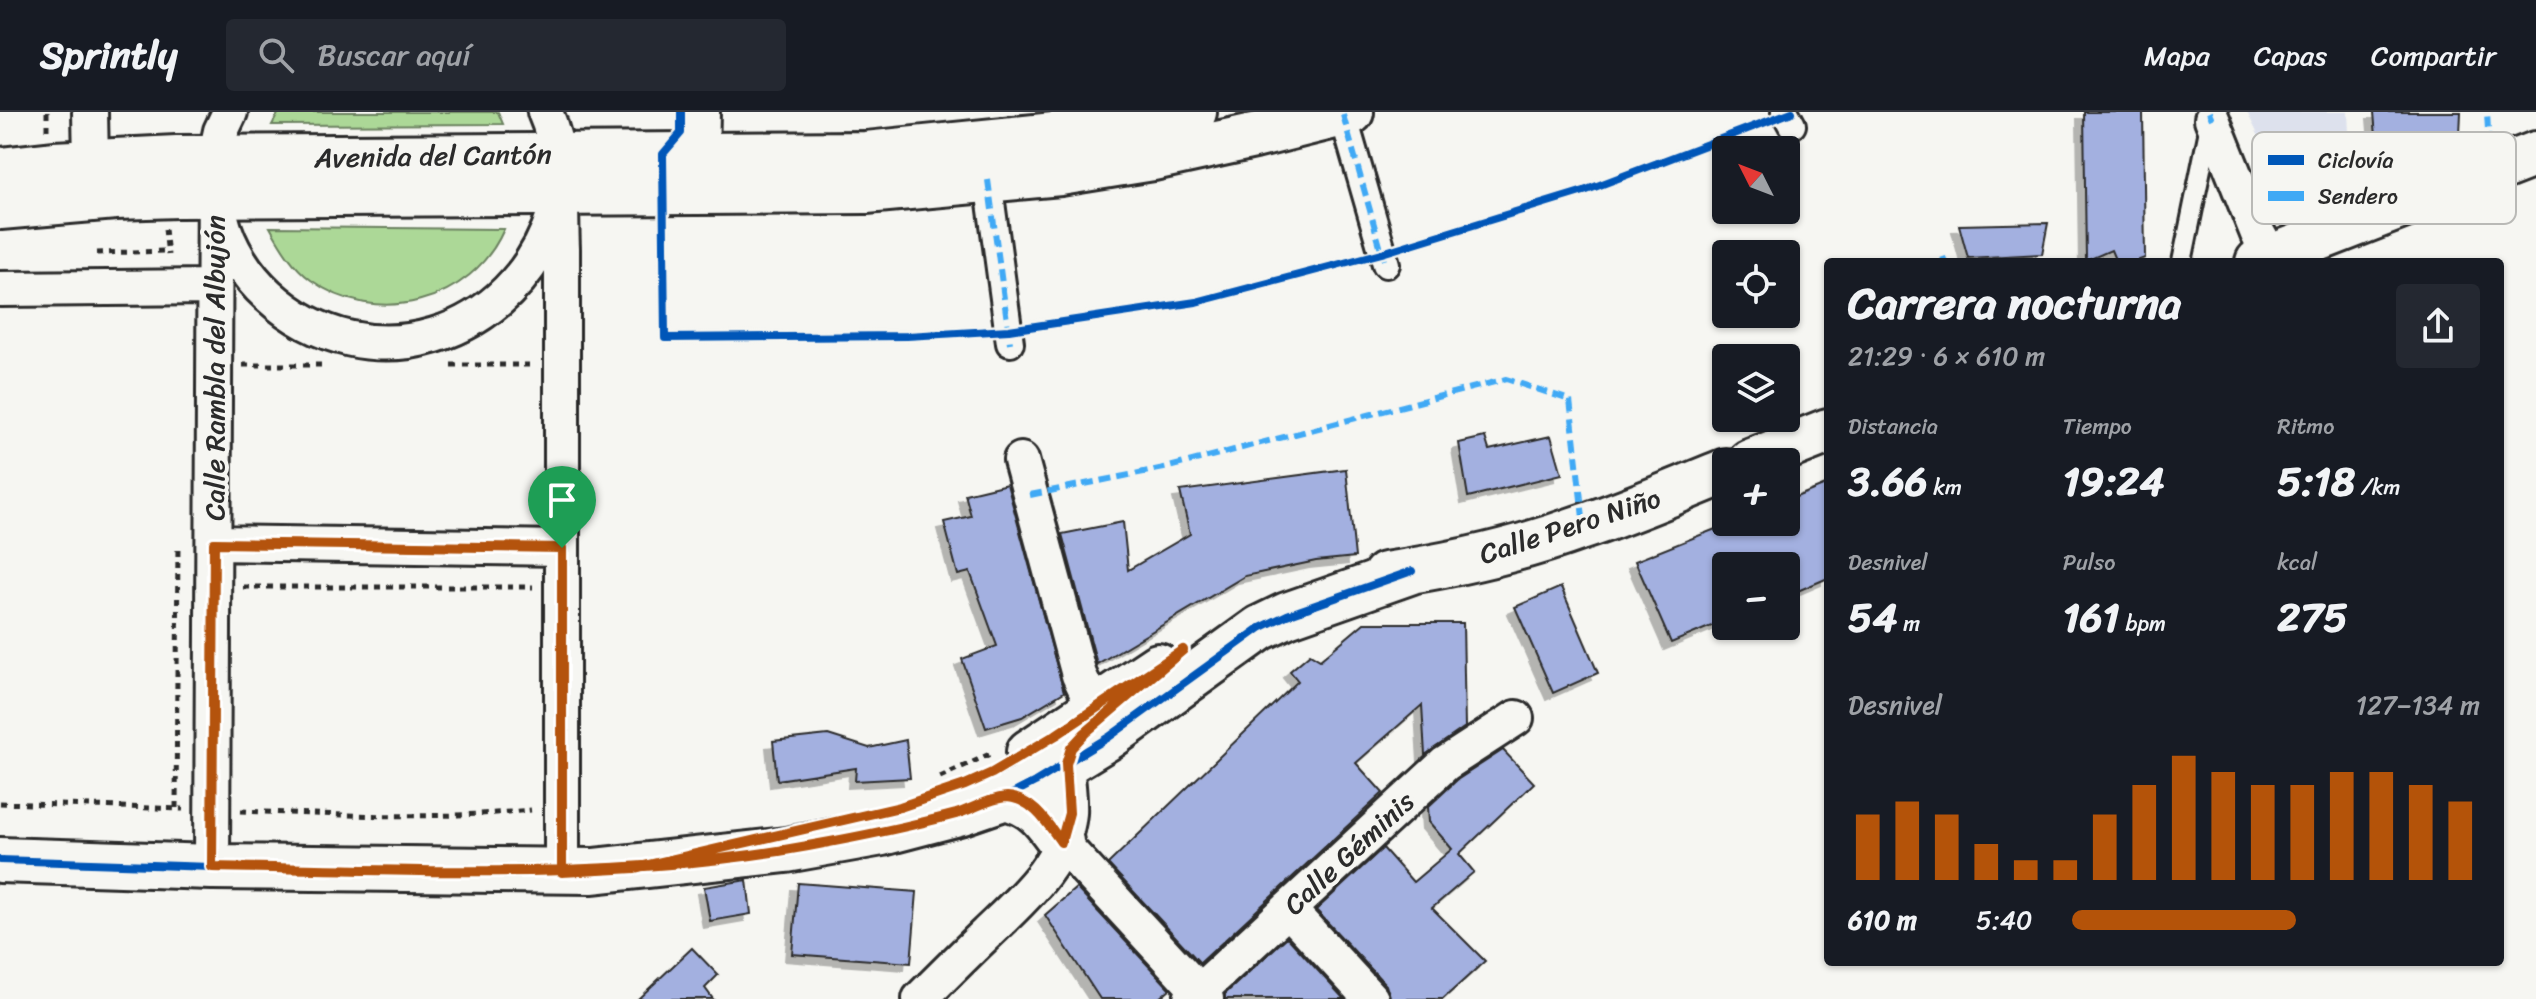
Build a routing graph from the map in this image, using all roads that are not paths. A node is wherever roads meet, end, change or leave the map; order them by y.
1 (90, 112) edge
2 (230, 112) edge
3 (545, 112) edge
4 (1194, 112) edge
5 (1347, 113) edge
6 (2210, 115) edge
7 (701, 133) edge
8 (2536, 154) edge
9 (91, 162) junction
10 (2516, 162) edge
11 (0, 170) edge
12 (866, 172) junction
13 (559, 173) junction
14 (215, 176) junction
15 (988, 180) junction
16 (0, 207) edge
17 (2252, 219) edge
18 (2254, 224) edge
19 (2357, 224) edge
20 (2183, 258) edge
21 (2264, 258) edge
22 (2270, 258) edge
23 (1386, 264) dead end
24 (214, 287) junction
25 (0, 289) edge
26 (1010, 343) dead end
27 (1824, 433) edge
28 (1785, 448) edge
29 (1021, 460) dead end
30 (1712, 477) edge
31 (214, 543) junction
32 (562, 548) junction
33 (1412, 571) junction
34 (1183, 650) junction
35 (1095, 709) junction
36 (1516, 718) dead end
37 (1066, 764) junction
38 (918, 796) junction
39 (1006, 797) junction
40 (1061, 842) junction
41 (0, 860) edge
42 (212, 867) junction
43 (635, 868) junction
44 (562, 872) junction
45 (1288, 909) junction
46 (1199, 996) edge
47 (920, 999) edge
48 (1371, 999) edge

1 - 9 street
2 - 14 street, Calle Rambla del Albujón
3 - 13 street
4 - 12 street
5 - 15 street
5 - 23 street
6 - 17 street
6 - 20 lane
7 - 12 street, Avenida del Cantón
7 - 13 street, Avenida del Cantón
8 - 10 street
9 - 11 street, Avenida del Cantón
9 - 14 street, Avenida del Cantón
12 - 13 street, Avenida del Cantón
12 - 15 street
13 - 14 street, Avenida del Cantón
13 - 14 street
13 - 32 street
14 - 16 street, Avenida del Cantón
14 - 24 street, Calle Rambla del Albujón
15 - 26 street
18 - 21 street
19 - 22 street
24 - 25 street
24 - 31 street, Calle Rambla del Albujón
27 - 28 street
29 - 35 street
30 - 33 street, Calle Pero Niño
31 - 32 street
31 - 42 street, Calle Rambla del Albujón
32 - 44 street
33 - 34 street, Calle Pero Niño
33 - 37 street, Calle Pero Niño
34 - 35 street, Calle Pero Niño
34 - 37 street
35 - 38 street, Calle Pero Niño
36 - 45 street, Calle Géminis
37 - 38 street
37 - 39 street, Calle Pero Niño
37 - 40 street
38 - 43 street, Calle Pero Niño
39 - 40 street
39 - 43 street, Calle Pero Niño
40 - 46 street
40 - 47 street
41 - 42 street, Calle Pero Niño
42 - 44 street, Calle Pero Niño
43 - 44 street, Calle Pero Niño
45 - 46 street, Calle Géminis
45 - 48 street

